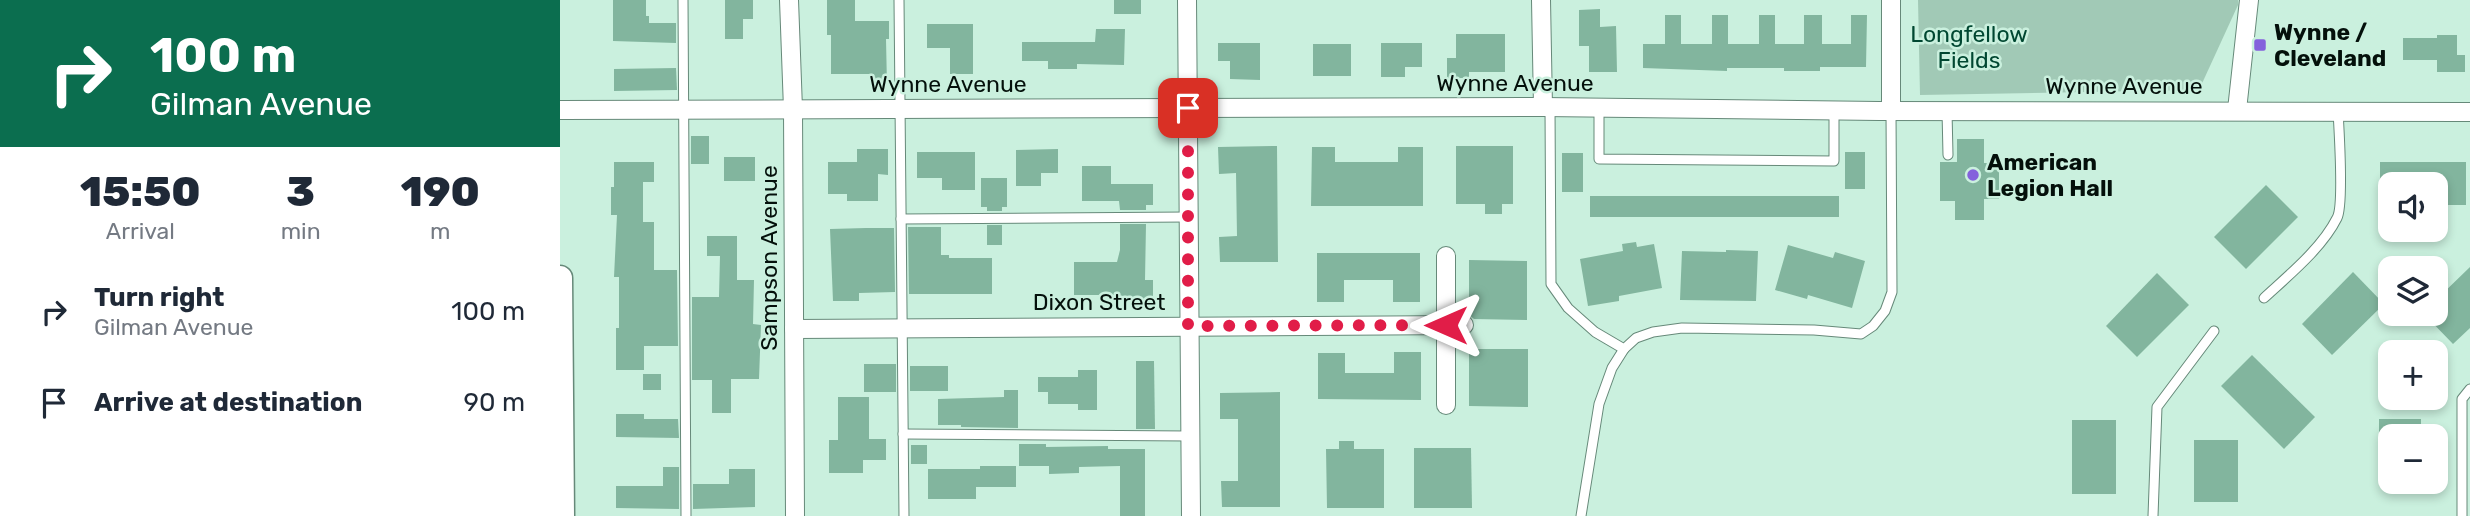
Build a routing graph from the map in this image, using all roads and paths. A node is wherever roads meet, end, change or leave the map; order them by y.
1 (683, 0) edge
2 (789, 0) edge
3 (899, 0) edge
4 (1187, 0) edge
5 (1541, 0) edge
6 (1891, 0) edge
7 (2249, 0) edge
8 (1547, 107) junction
9 (1599, 107) junction
10 (1188, 108) junction
11 (793, 109) junction
12 (900, 109) junction
13 (560, 110) edge
14 (684, 110) junction
15 (1834, 110) junction
16 (2237, 110) junction
17 (1891, 111) junction
18 (1947, 111) junction
19 (2338, 111) junction
20 (2470, 112) edge
21 (1948, 155) dead end
22 (1187, 217) junction
23 (901, 219) junction
24 (1446, 256) dead end
25 (560, 278) edge
26 (2264, 298) dead end
27 (1455, 325) junction
28 (1188, 326) junction
29 (903, 328) junction
30 (794, 329) junction
31 (2214, 331) dead end
32 (1624, 349) junction
33 (2470, 389) edge
34 (1446, 405) dead end
35 (903, 434) junction
36 (1188, 436) junction
37 (562, 516) edge
38 (686, 516) edge
39 (794, 516) edge
40 (904, 516) edge
41 (1191, 516) edge
42 (1581, 516) edge
43 (2153, 516) edge
44 (2462, 516) edge

1 - 14 lane
2 - 11 street, Sampson Avenue
3 - 12 lane
4 - 10 street
5 - 8 street
6 - 17 street
7 - 16 street
8 - 9 street, Wynne Avenue
8 - 10 street, Wynne Avenue
8 - 32 lane
9 - 15 street, Wynne Avenue
9 - 15 lane
10 - 12 street, Wynne Avenue
10 - 22 street
11 - 12 street, Wynne Avenue
11 - 14 street, Wynne Avenue
11 - 30 street, Sampson Avenue
12 - 23 lane
13 - 14 street, Wynne Avenue
14 - 38 lane
15 - 17 street, Wynne Avenue
16 - 18 street, Wynne Avenue
16 - 19 street, Wynne Avenue
17 - 18 street, Wynne Avenue
17 - 32 lane
18 - 21 lane
19 - 20 street, Wynne Avenue
19 - 26 lane
22 - 23 lane
22 - 28 street
23 - 29 lane
24 - 27 street
25 - 37 street
27 - 28 street, Dixon Street
27 - 34 street
28 - 29 street, Dixon Street
28 - 36 street
29 - 30 street, Dixon Street
29 - 35 lane
30 - 39 street, Sampson Avenue
31 - 43 lane
32 - 42 lane
33 - 44 lane
35 - 36 lane
35 - 40 lane
36 - 41 street

